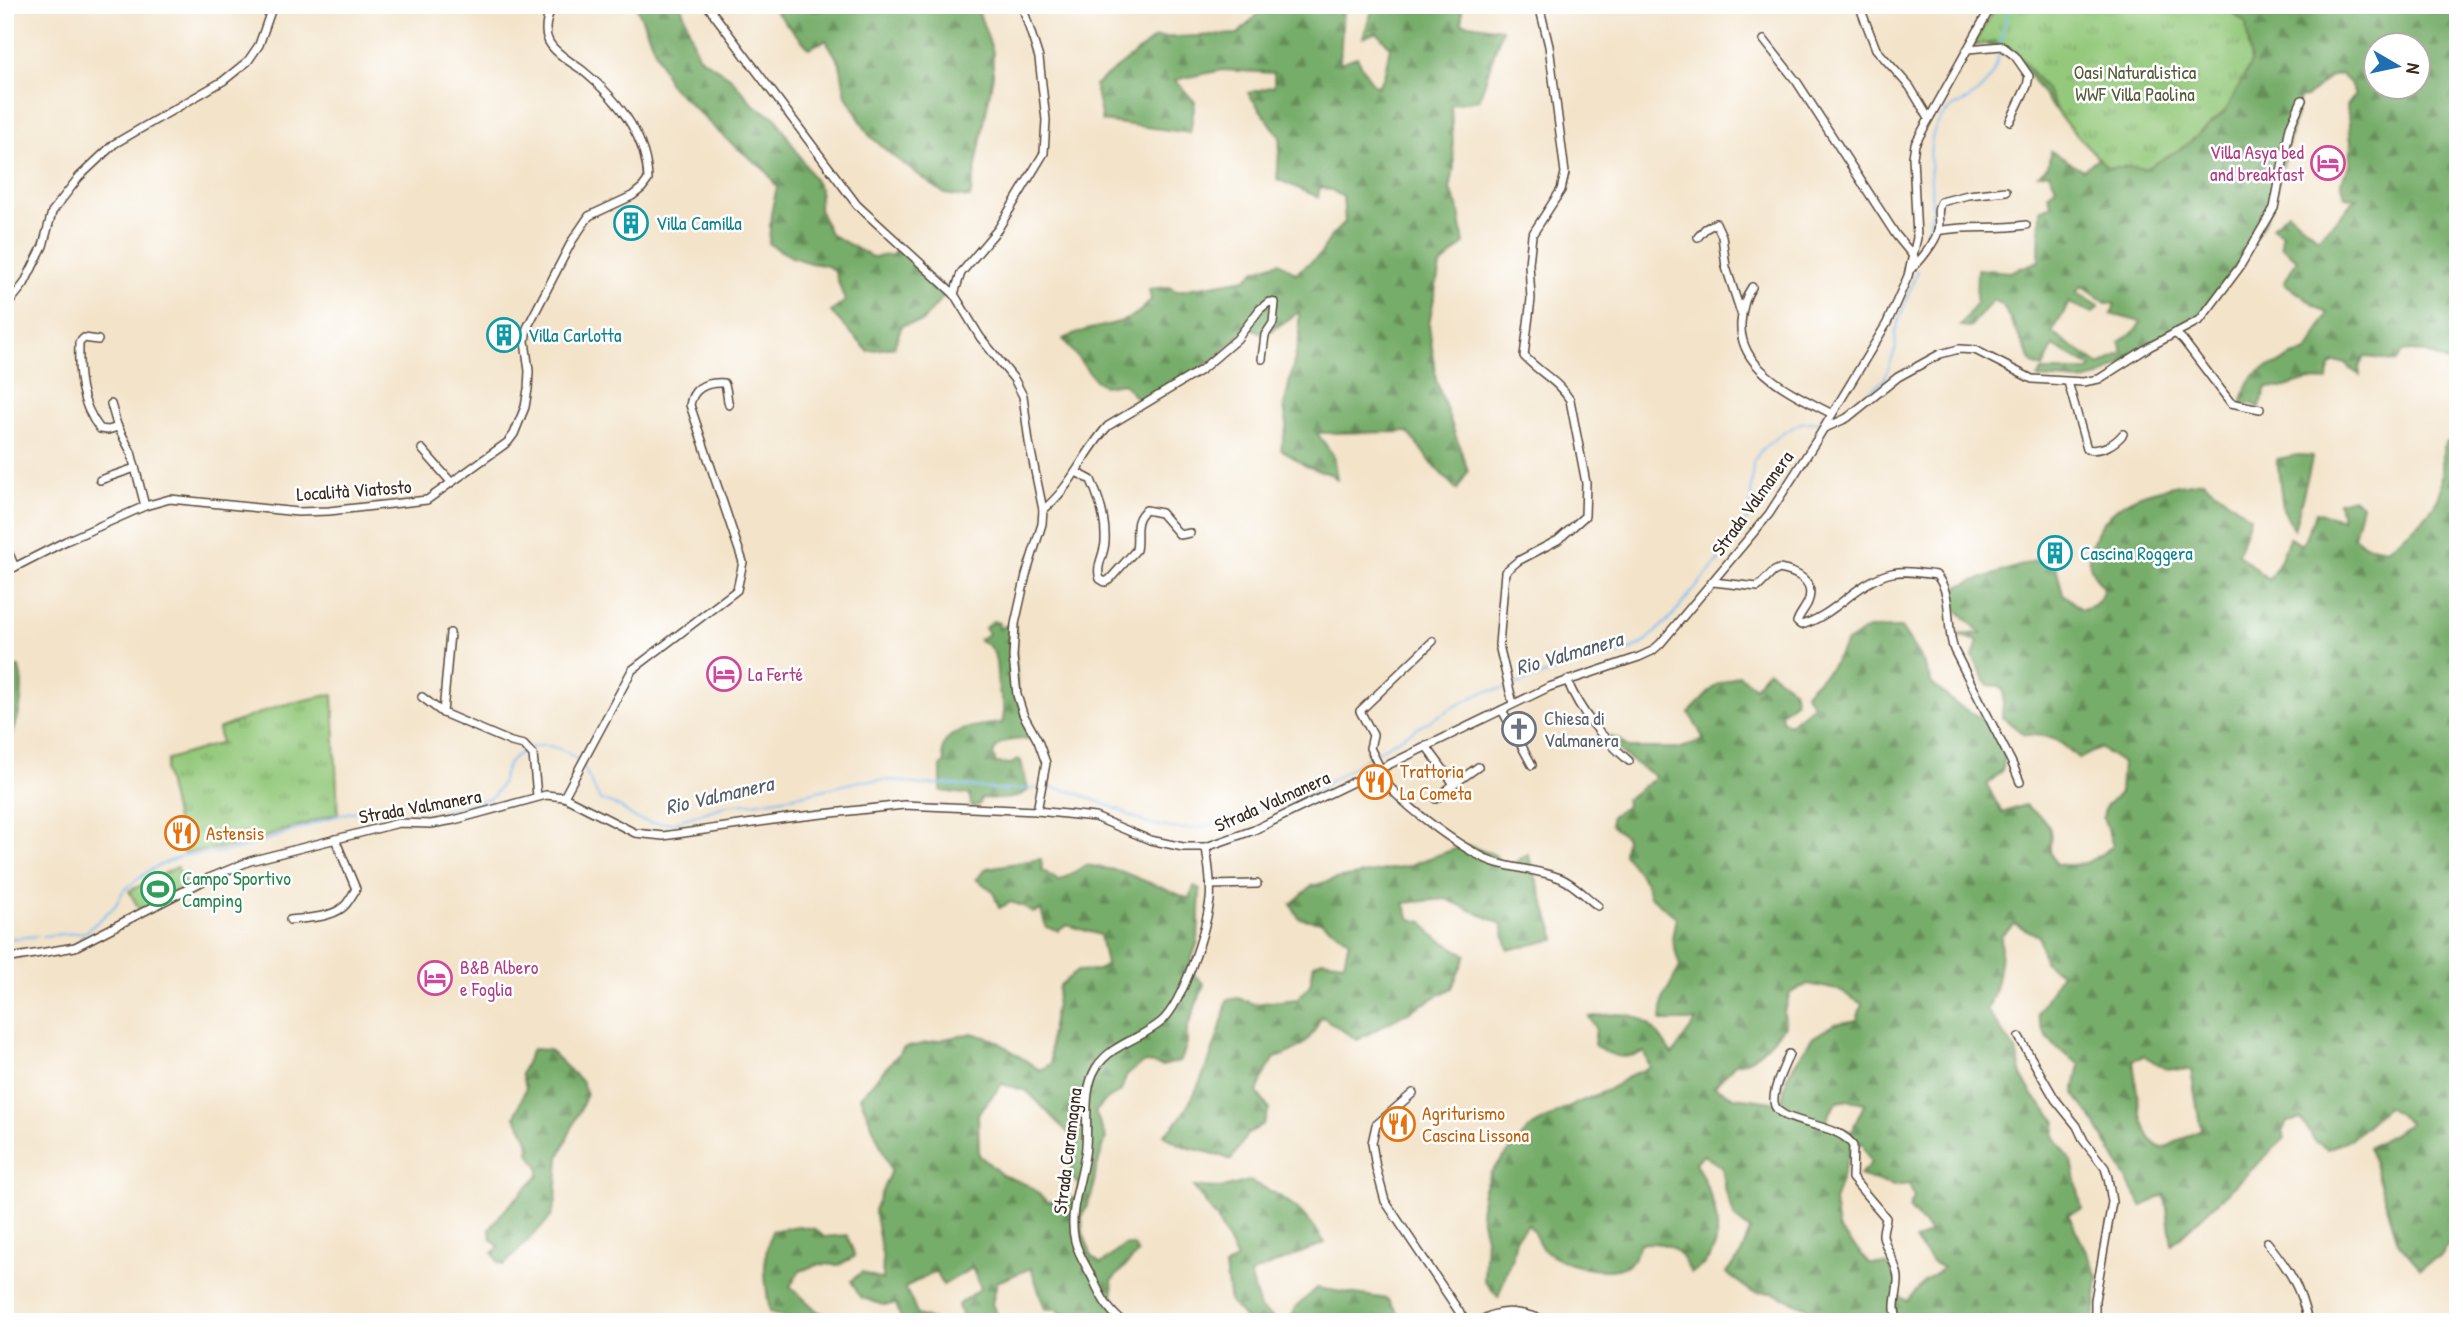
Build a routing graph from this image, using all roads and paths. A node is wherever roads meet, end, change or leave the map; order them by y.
1 (273, 5) edge
2 (553, 5) edge
3 (707, 5) edge
4 (1022, 5) edge
5 (1539, 5) edge
6 (1859, 5) edge
7 (1992, 5) edge
8 (1764, 40) dead end
9 (1968, 49) junction
10 (2302, 100) dead end
11 (1928, 117) junction
12 (2010, 121) dead end
13 (2006, 191) dead end
14 (2026, 225) dead end
15 (1938, 231) junction
16 (1698, 237) dead end
17 (1914, 257) junction
18 (1910, 269) junction
19 (1752, 287) dead end
20 (954, 294) junction
21 (5, 308) edge
22 (1741, 313) junction
23 (2175, 333) junction
24 (98, 340) dead end
25 (1262, 359) dead end
26 (2068, 382) junction
27 (111, 404) dead end
28 (729, 405) dead end
29 (2260, 408) dead end
30 (1828, 421) junction
31 (118, 427) junction
32 (2123, 433) dead end
33 (422, 449) dead end
34 (135, 468) junction
35 (1076, 472) junction
36 (100, 480) dead end
37 (451, 482) junction
38 (145, 506) junction
39 (1043, 510) junction
40 (1190, 533) dead end
41 (5, 545) edge
42 (15, 567) junction
43 (5, 572) edge
44 (1713, 582) junction
45 (450, 633) dead end
46 (1433, 641) dead end
47 (1567, 680) junction
48 (422, 696) dead end
49 (1513, 705) junction
50 (1502, 710) junction
51 (443, 713) junction
52 (1426, 746) junction
53 (1629, 761) dead end
54 (1532, 765) dead end
55 (1478, 767) dead end
56 (1378, 769) junction
57 (2020, 782) dead end
58 (1454, 785) junction
59 (537, 796) junction
60 (564, 797) junction
61 (1436, 799) dead end
62 (1037, 811) junction
63 (335, 839) junction
64 (1206, 847) junction
65 (1257, 884) dead end
66 (1210, 885) junction
67 (1598, 906) dead end
68 (290, 920) dead end
69 (5, 959) edge
70 (2019, 1037) dead end
71 (1789, 1054) dead end
72 (1413, 1093) dead end
73 (2267, 1242) dead end
74 (1123, 1322) edge
75 (1466, 1322) edge
76 (1479, 1322) edge
77 (1551, 1322) edge
78 (1899, 1322) edge
79 (2095, 1322) edge
80 (2308, 1322) edge

1 - 21 street
2 - 37 street, Località Viatosto
3 - 20 street
4 - 20 street
5 - 49 street
6 - 11 street
7 - 9 street, Strada Valmanera
8 - 17 street
9 - 11 street, Strada Valmanera
9 - 12 street
10 - 23 street
11 - 17 street, Strada Valmanera
13 - 15 street
14 - 15 street
15 - 18 street
16 - 22 street
17 - 18 street, Strada Valmanera
18 - 30 street, Strada Valmanera
19 - 22 street
20 - 39 street
22 - 30 street
23 - 26 street
23 - 29 street
24 - 31 street
25 - 35 street
26 - 30 street
26 - 32 street
27 - 31 street
28 - 60 street
30 - 44 street, Strada Valmanera
31 - 34 street
33 - 37 street
34 - 36 street
34 - 38 street
35 - 39 street
35 - 40 street
37 - 38 street, Località Viatosto
38 - 42 street, Località Viatosto
39 - 62 street
41 - 42 street
42 - 43 street, Località Viatosto
44 - 47 street, Strada Valmanera
44 - 57 street
45 - 51 street
46 - 56 street
47 - 49 street, Strada Valmanera
47 - 53 street
48 - 51 street
49 - 50 street, Strada Valmanera
50 - 52 street, Strada Valmanera
50 - 54 street
51 - 59 street
52 - 56 street, Strada Valmanera
52 - 58 street
55 - 58 street
56 - 64 street, Strada Valmanera
56 - 67 street
58 - 61 street
59 - 60 street, Strada Valmanera
59 - 63 street, Strada Valmanera
60 - 62 street, Strada Valmanera
62 - 64 street, Strada Valmanera
63 - 68 street
63 - 69 street, Strada Valmanera
64 - 66 street, Strada Caramagna
65 - 66 street
66 - 74 street, Strada Caramagna
70 - 79 street
71 - 78 street
72 - 75 street
73 - 80 street
76 - 77 street

